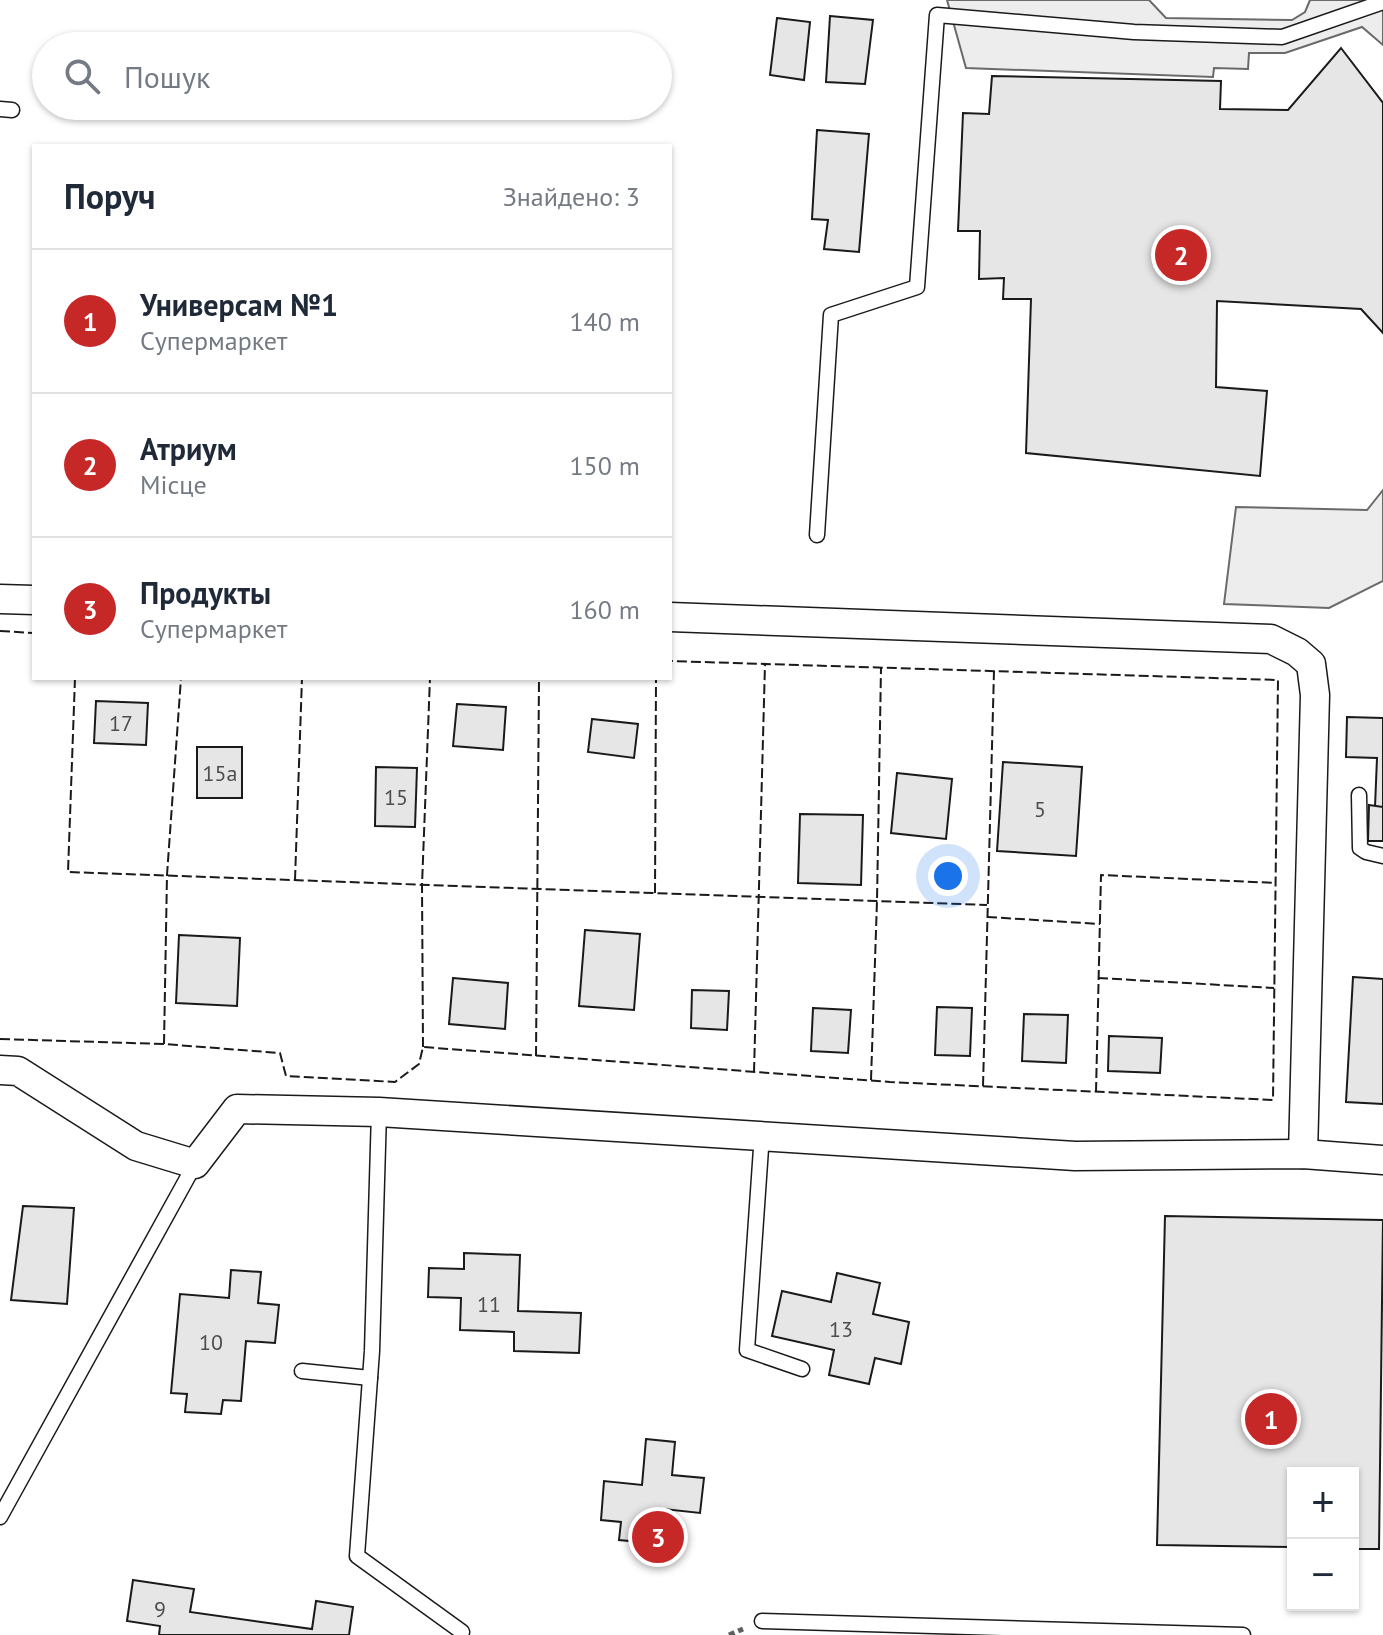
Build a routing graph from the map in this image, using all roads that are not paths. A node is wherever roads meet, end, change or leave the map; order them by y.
1 (1383, 2) edge
2 (817, 535) dead end
3 (0, 599) edge
4 (32, 600) edge
5 (672, 617) edge
6 (1359, 795) dead end
7 (1383, 856) edge
8 (0, 1070) edge
9 (379, 1112) junction
10 (762, 1134) junction
11 (1303, 1154) junction
12 (1383, 1160) edge
13 (195, 1164) junction
14 (802, 1369) dead end
15 (302, 1371) dead end
16 (370, 1378) junction
17 (0, 1517) edge
18 (762, 1621) dead end
19 (462, 1632) dead end
20 (1243, 1635) edge

1 - 2 lane
3 - 4 street
5 - 11 street
6 - 7 lane
8 - 13 street
9 - 10 street
9 - 13 street
9 - 16 lane
10 - 11 street
10 - 14 lane
11 - 12 street
13 - 17 lane
15 - 16 lane
16 - 19 lane
18 - 20 lane

